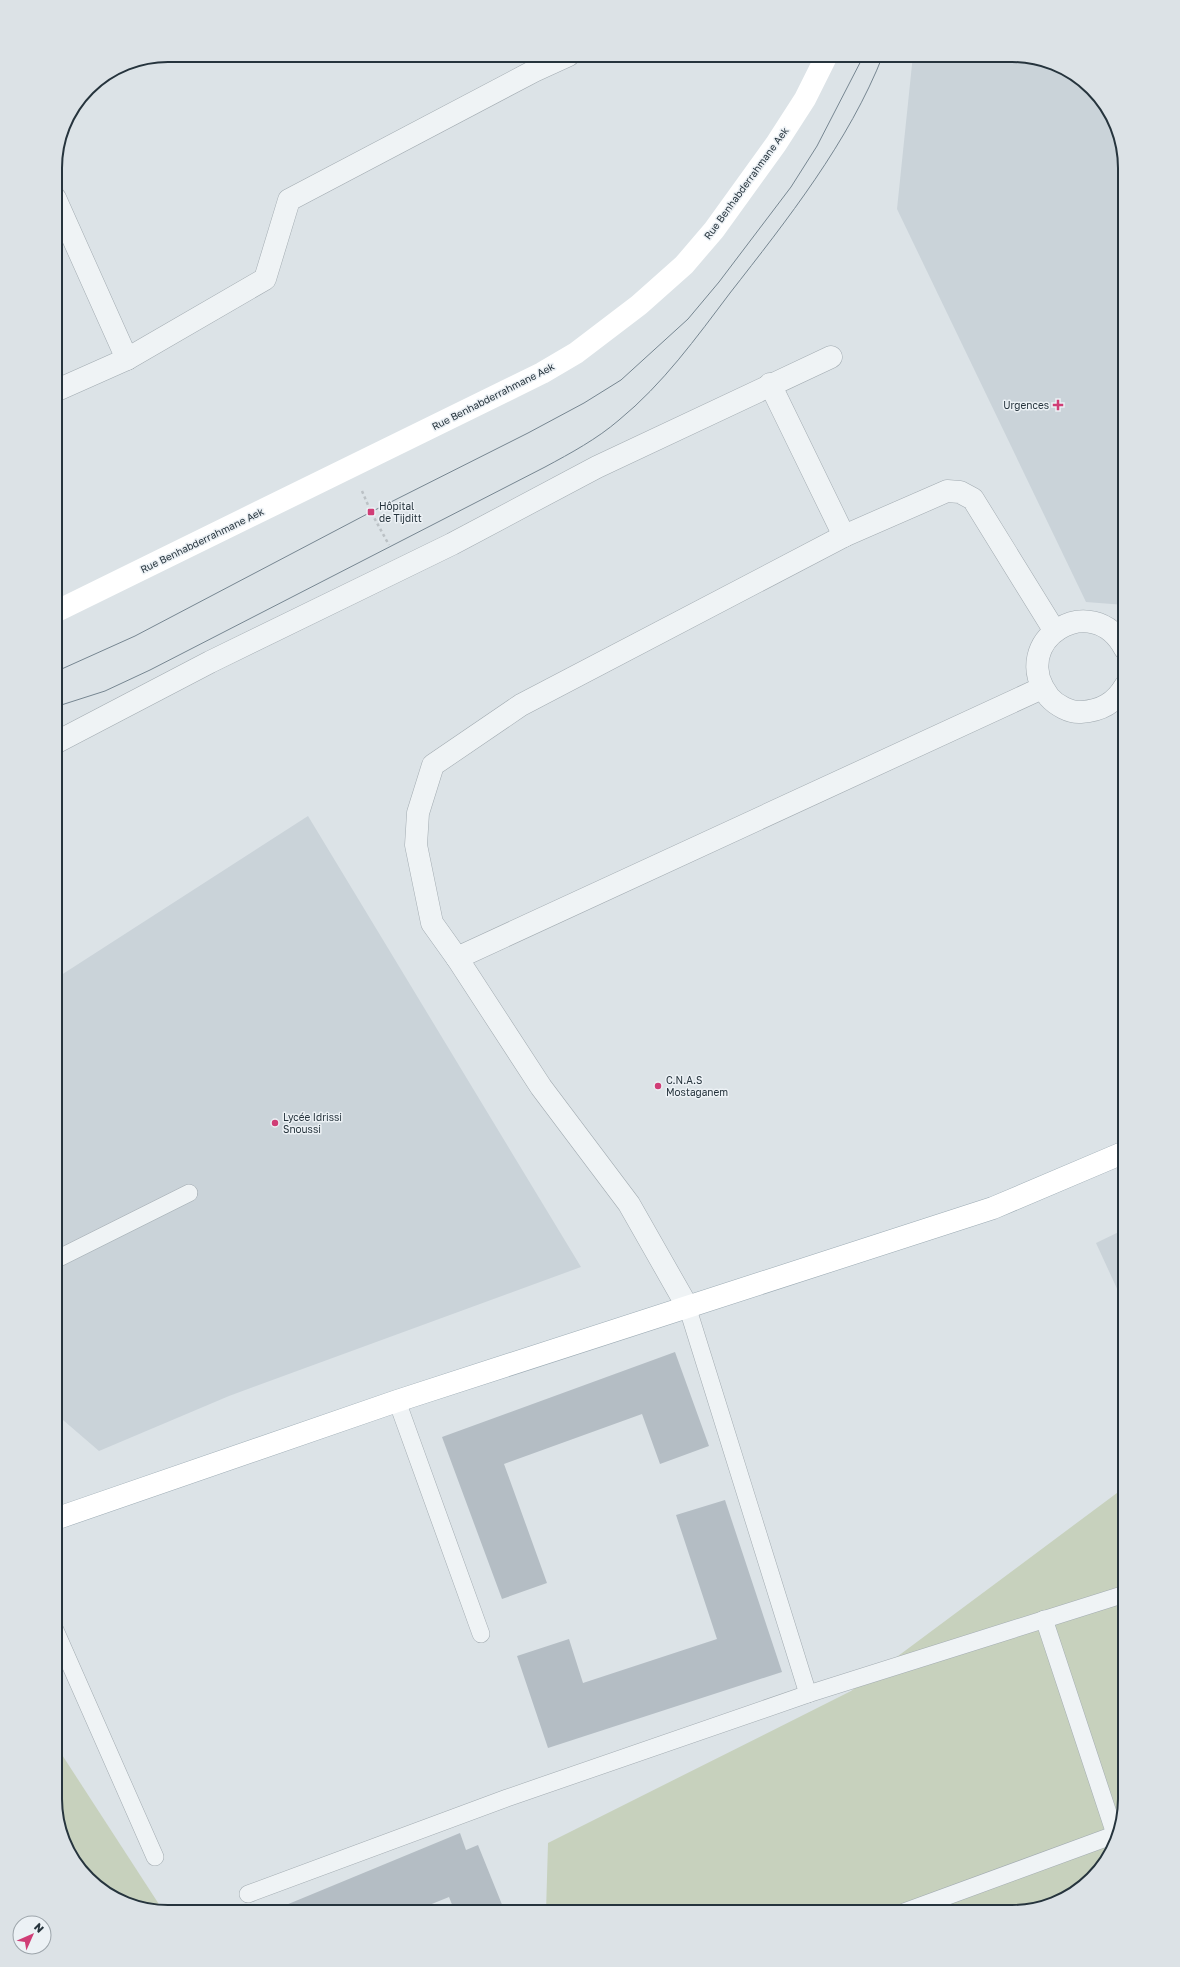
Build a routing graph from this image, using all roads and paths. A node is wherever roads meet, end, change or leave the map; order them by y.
1 (824, 62) edge
2 (531, 63) edge
3 (62, 214) edge
4 (831, 356) dead end
5 (127, 359) junction
6 (770, 384) junction
7 (62, 388) edge
8 (352, 466) junction
9 (844, 536) junction
10 (403, 568) junction
11 (62, 609) edge
12 (1054, 630) junction
13 (1118, 637) edge
14 (1042, 688) junction
15 (1118, 697) edge
16 (62, 740) edge
17 (457, 958) junction
18 (1118, 1155) edge
19 (189, 1193) dead end
20 (62, 1256) edge
21 (687, 1306) junction
22 (397, 1401) junction
23 (62, 1517) edge
24 (1118, 1596) edge
25 (1044, 1619) junction
26 (481, 1634) dead end
27 (62, 1646) edge
28 (808, 1694) junction
29 (1113, 1831) edge
30 (1112, 1835) edge
31 (155, 1857) dead end
32 (248, 1894) dead end
33 (923, 1905) edge

1 - 8 main road, Rue Benhabderrahmane Aek
2 - 5 street
3 - 5 street
4 - 6 street
5 - 7 street
6 - 9 street
6 - 10 street
8 - 10 path
8 - 11 main road, Rue Benhabderrahmane Aek
9 - 12 street
9 - 17 street
10 - 16 street
12 - 13 street
12 - 14 street
14 - 15 street
14 - 17 street
17 - 21 street
18 - 21 main road
19 - 20 lane
21 - 22 main road
21 - 28 lane
22 - 23 main road
22 - 26 lane
24 - 25 lane
25 - 28 lane
25 - 29 lane
27 - 31 lane
28 - 32 lane
30 - 33 lane

